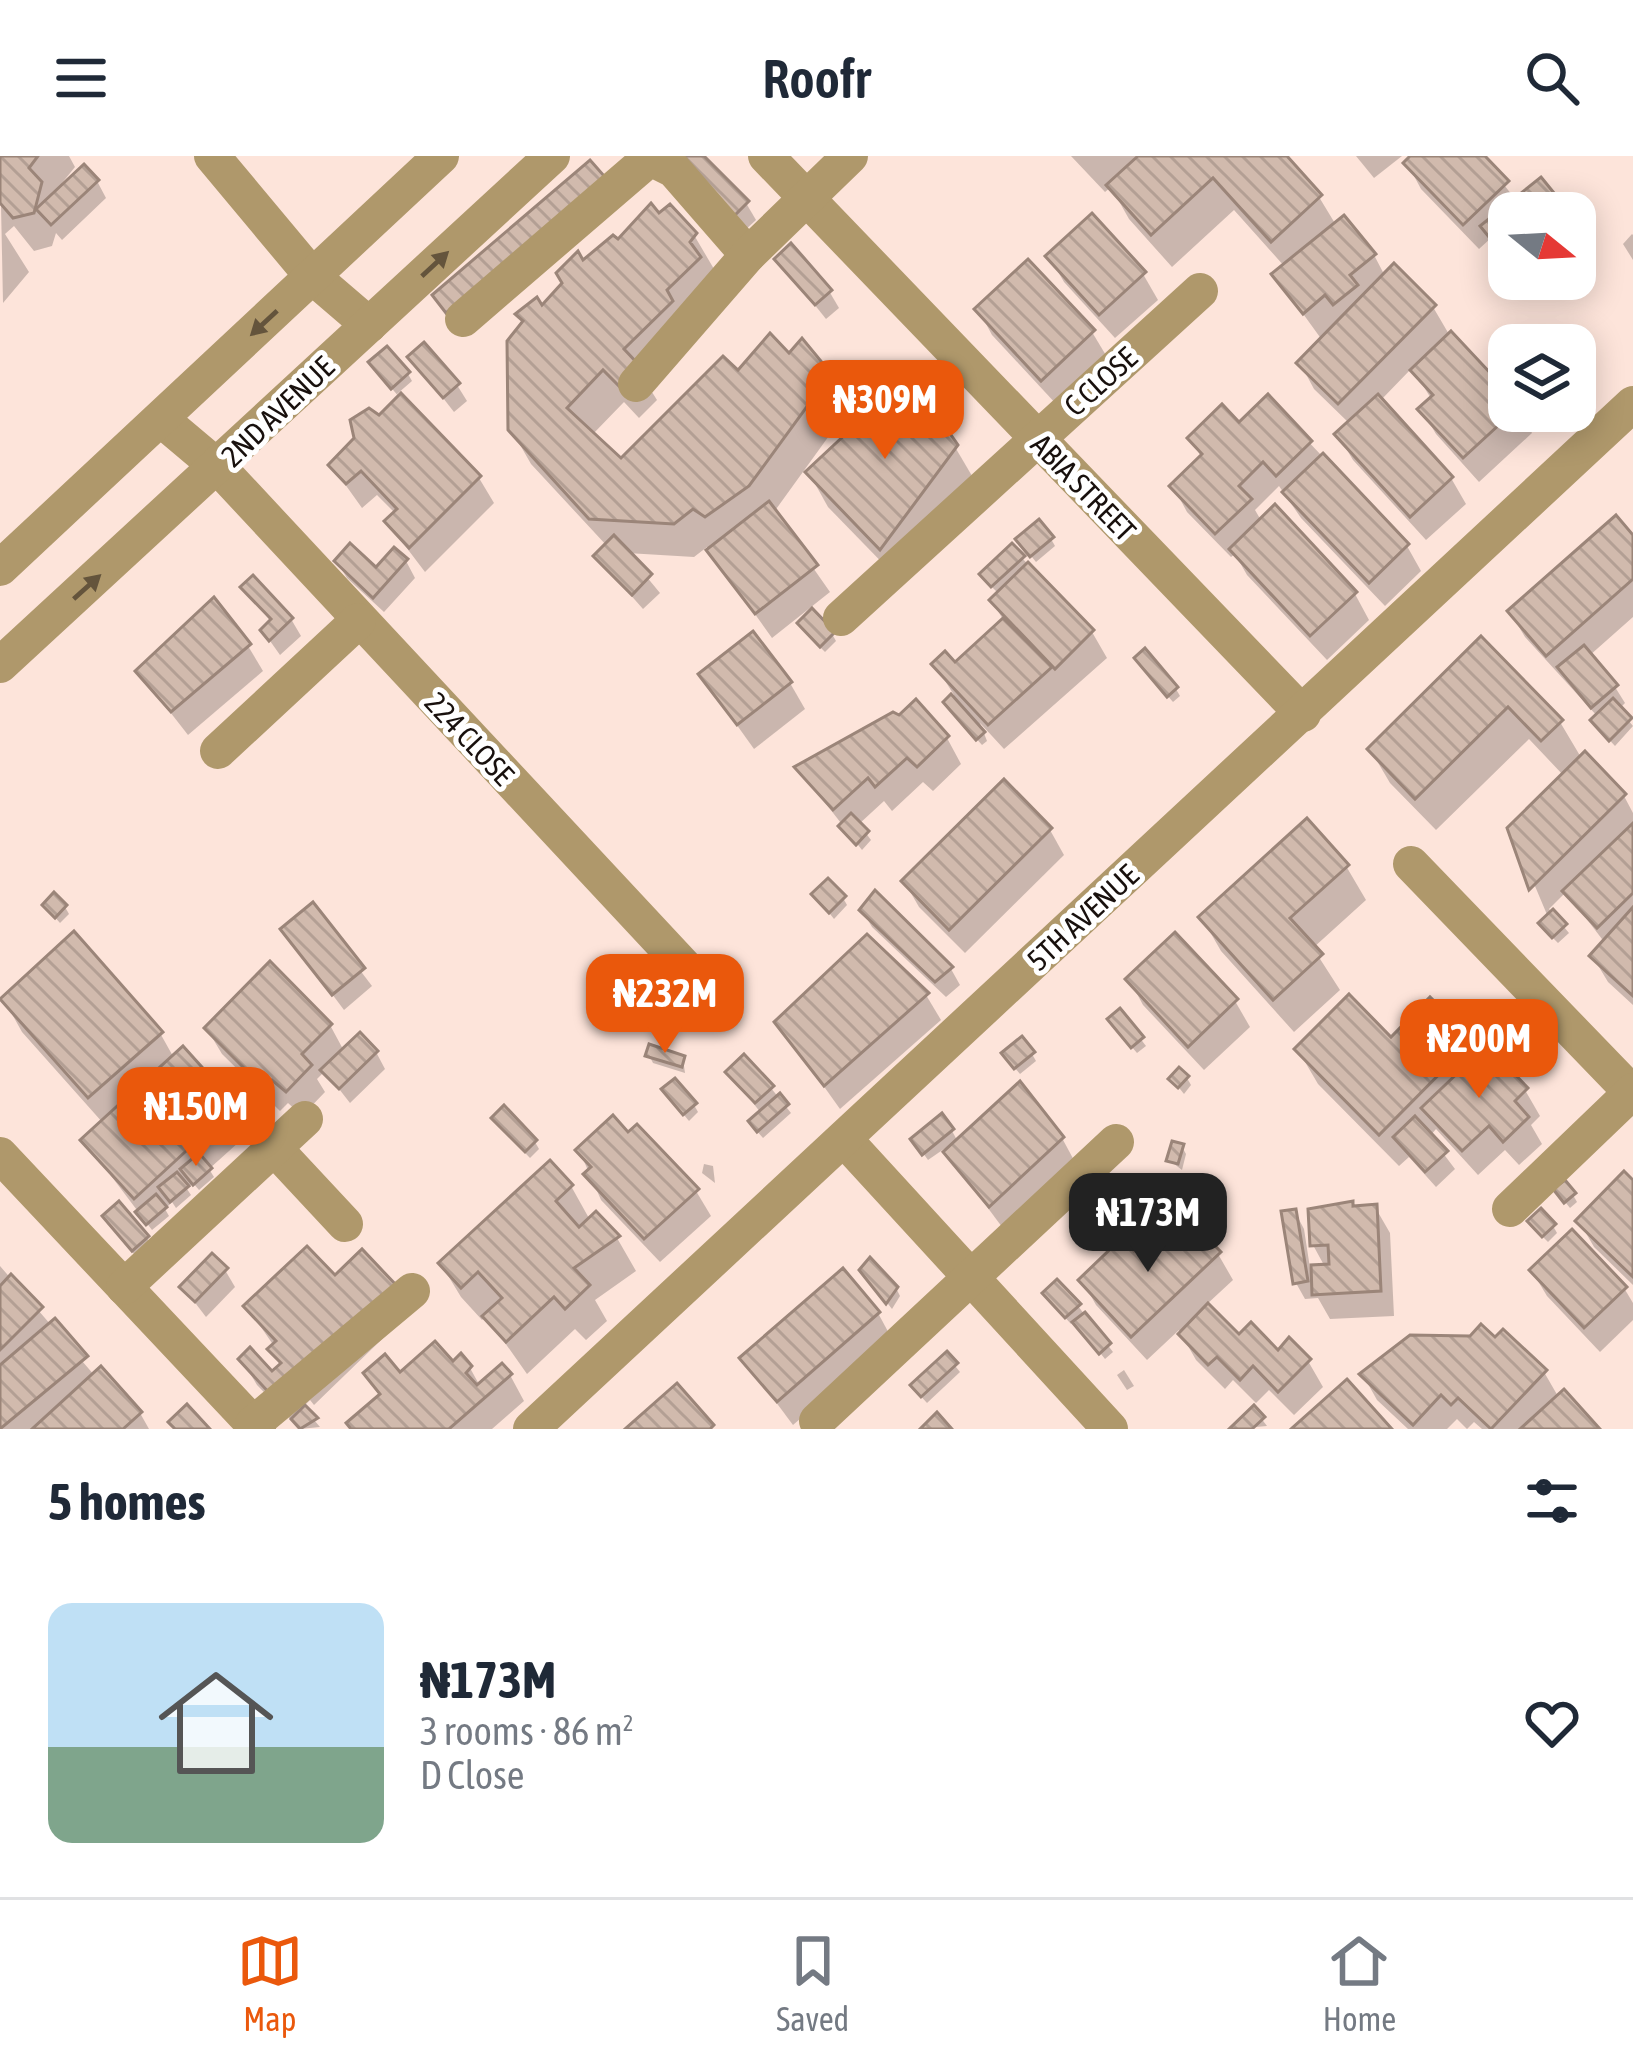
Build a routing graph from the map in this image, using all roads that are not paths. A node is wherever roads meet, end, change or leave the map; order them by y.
1 (212, 156) edge
2 (441, 156) edge
3 (552, 156) edge
4 (766, 156) edge
5 (850, 156) edge
6 (808, 201) junction
7 (748, 255) junction
8 (313, 277) junction
9 (1200, 291) dead end
10 (463, 319) dead end
11 (369, 326) junction
12 (636, 384) dead end
13 (1633, 404) edge
14 (162, 420) junction
15 (1037, 440) junction
16 (219, 468) junction
17 (0, 568) edge
18 (841, 618) dead end
19 (358, 621) junction
20 (0, 665) edge
21 (1303, 714) junction
22 (218, 751) dead end
23 (1411, 865) dead end
24 (722, 1007) dead end
25 (1632, 1092) edge
26 (305, 1119) dead end
27 (844, 1138) junction
28 (1116, 1142) dead end
29 (276, 1150) junction
30 (0, 1155) edge
31 (1510, 1209) dead end
32 (345, 1224) dead end
33 (969, 1279) junction
34 (124, 1286) junction
35 (412, 1291) dead end
36 (817, 1421) dead end
37 (256, 1426) edge
38 (531, 1429) edge
39 (1109, 1429) edge

1 - 8 street
2 - 8 street
11 -> 3 street, 2ND AVENUE
4 - 6 street, ABIA STREET
5 - 6 street
6 - 7 street
6 - 15 street, ABIA STREET
7 - 10 street
7 - 12 street
8 - 11 street
8 -> 14 street
9 - 15 street, C CLOSE
11 - 16 street, 2ND AVENUE
13 - 21 street, 5TH AVENUE
14 - 16 street, 224 CLOSE
14 - 17 street
15 - 18 street, C CLOSE
15 - 21 street, ABIA STREET
16 - 19 street, 224 CLOSE
20 -> 16 street, 2ND AVENUE
19 - 22 street
19 - 24 street, 224 CLOSE
21 - 27 street, 5TH AVENUE
23 - 25 street
25 - 31 street
26 - 29 street
27 - 33 street
27 - 38 street, 5TH AVENUE
28 - 33 street
29 - 32 street
29 - 34 street
30 - 34 street
33 - 36 street
33 - 39 street
34 - 37 street
35 - 37 street

